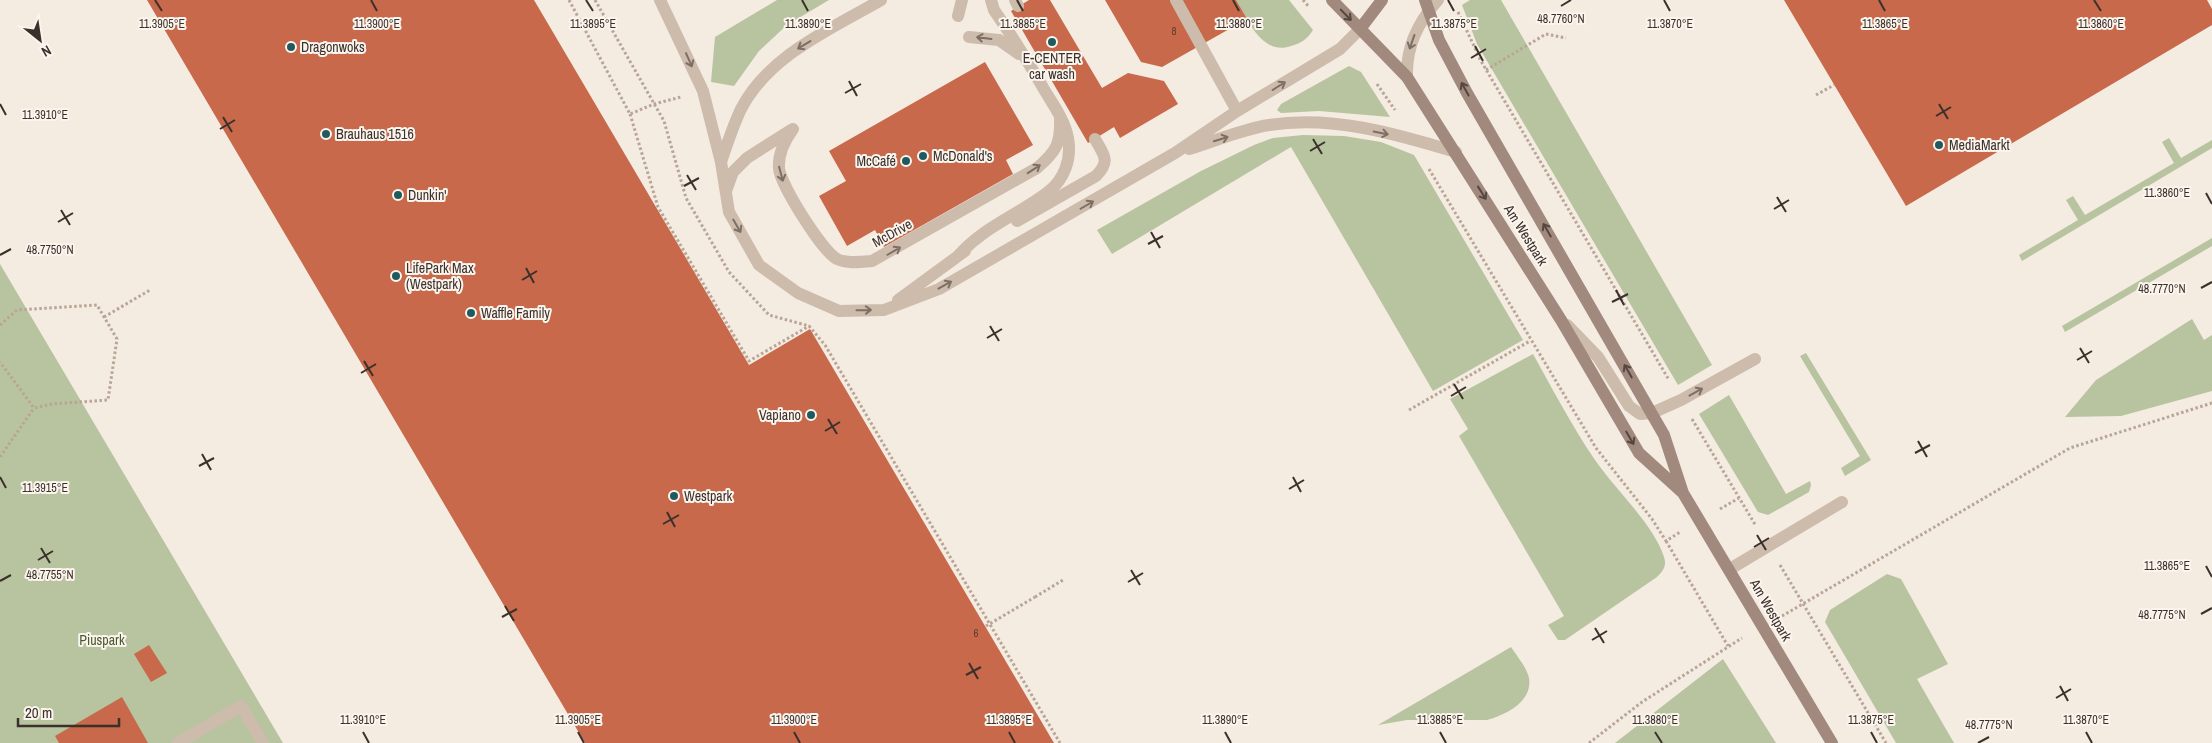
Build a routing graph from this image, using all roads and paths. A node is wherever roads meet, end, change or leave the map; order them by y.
1 (569, 0) edge
2 (595, 0) edge
3 (660, 0) edge
4 (867, 0) edge
5 (881, 0) edge
6 (962, 0) edge
7 (1176, 0) edge
8 (1303, 0) edge
9 (1332, 0) edge
10 (1382, 0) edge
11 (1438, 0) edge
12 (991, 3) edge
13 (1426, 6) edge
14 (1456, 6) dead end
15 (1312, 11) dead end
16 (958, 16) dead end
17 (847, 20) junction
18 (1360, 29) junction
19 (969, 37) dead end
20 (1566, 38) dead end
21 (1027, 60) junction
22 (1486, 70) junction
23 (1407, 77) junction
24 (1376, 82) dead end
25 (1834, 84) dead end
26 (703, 91) junction
27 (1816, 95) dead end
28 (654, 104) junction
29 (1238, 111) junction
30 (630, 114) junction
31 (1060, 117) junction
32 (1411, 138) junction
33 (1095, 139) dead end
34 (1456, 152) junction
35 (1175, 153) junction
36 (721, 162) junction
37 (726, 192) junction
38 (958, 256) junction
39 (150, 290) dead end
40 (884, 310) junction
41 (104, 317) junction
42 (1561, 320) junction
43 (0, 325) edge
44 (809, 326) junction
45 (1530, 341) junction
46 (1755, 359) dead end
47 (0, 362) edge
48 (1681, 400) junction
49 (2212, 403) edge
50 (34, 408) junction
51 (1409, 410) dead end
52 (1652, 413) junction
53 (0, 457) edge
54 (1683, 493) junction
55 (1739, 498) junction
56 (1842, 502) dead end
57 (1700, 521) junction
58 (1666, 541) junction
59 (1769, 546) junction
60 (1730, 569) junction
61 (1063, 580) dead end
62 (1804, 605) junction
63 (986, 626) dead end
64 (1762, 626) junction
65 (1728, 646) junction
66 (178, 743) edge
67 (263, 743) edge
68 (1060, 743) edge
69 (1589, 743) edge
70 (1832, 743) edge
71 (1886, 743) edge

1 - 30 path
2 - 28 path
3 -> 26 lane
4 - 17 lane
5 - 17 lane
6 - 16 lane
7 - 29 lane
8 - 15 path
9 -> 18 main road, Am Westpark
10 - 18 main road
11 - 13 lane
12 - 21 lane
13 -> 23 lane
52 -> 13 main road, Am Westpark
14 - 22 path
17 -> 36 lane
18 - 23 main road, Am Westpark
29 -> 18 lane
21 -> 19 lane
20 - 22 path
21 - 31 lane
22 - 48 path
23 - 34 main road, Am Westpark
24 - 32 path
25 - 27 path
26 - 28 path
26 - 36 lane
28 - 30 path
28 - 44 path
29 - 35 lane
30 - 44 path
37 -> 31 lane, McDrive
31 - 38 lane
32 - 34 lane
35 -> 32 lane
32 - 45 path
33 - 38 lane
34 -> 42 main road, Am Westpark
40 -> 35 lane
36 - 37 lane
37 -> 40 lane
38 - 40 lane
39 - 41 path
41 - 43 path
41 - 50 path
42 - 52 lane
42 -> 54 main road, Am Westpark
44 - 68 path
45 - 51 path
45 - 58 path
48 -> 46 lane
47 - 50 path
48 - 52 lane
48 - 55 path
49 - 62 path
50 - 53 path
52 - 54 main road, Am Westpark
54 - 57 main road, Am Westpark
55 - 57 path
55 - 59 path
56 - 59 lane
57 - 58 path
57 - 60 main road, Am Westpark
58 - 65 path
59 - 60 lane
59 - 62 path
60 - 64 main road, Am Westpark
61 - 63 path, bridge
62 - 64 path
62 - 71 path
64 - 65 path
64 - 70 main road, Am Westpark
65 - 69 path
66 - 67 lane

